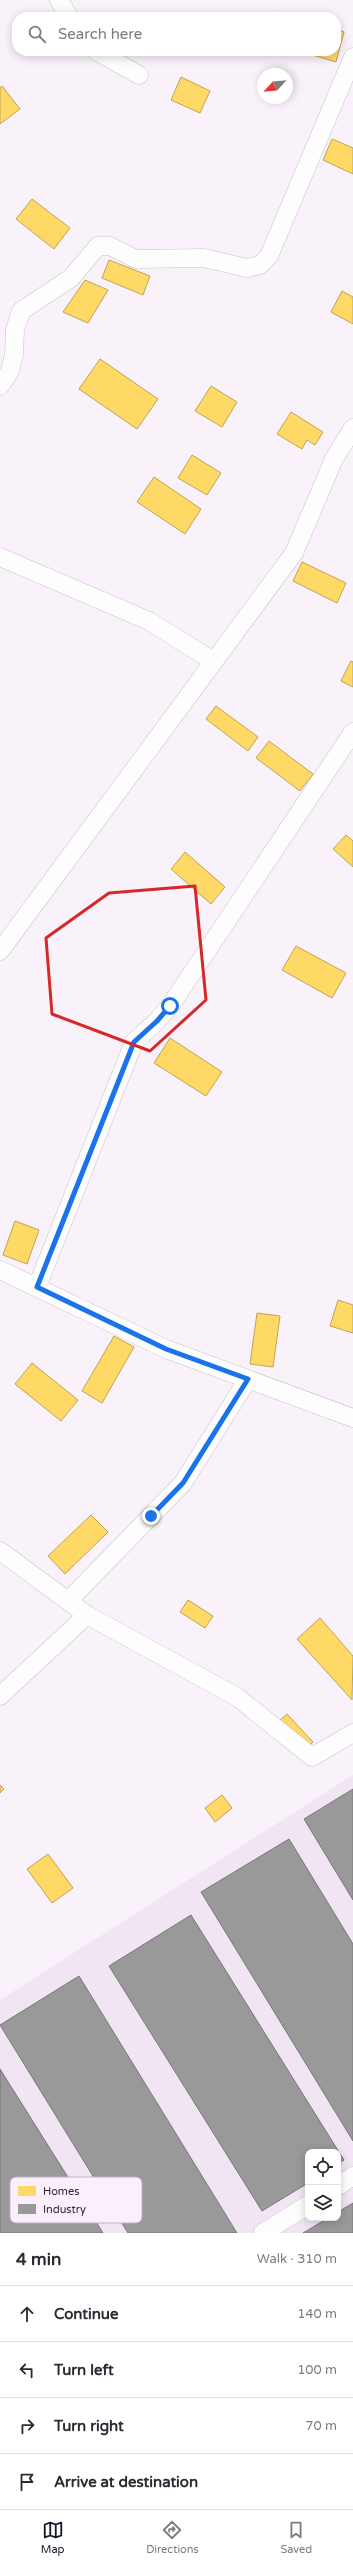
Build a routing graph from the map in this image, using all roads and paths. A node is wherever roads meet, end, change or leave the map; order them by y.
1 (59, 0) edge
2 (66, 12) edge
3 (105, 56) edge
4 (353, 57) edge
5 (139, 75) dead end
6 (0, 386) edge
7 (353, 428) edge
8 (0, 557) edge
9 (213, 661) junction
10 (353, 732) edge
11 (0, 951) edge
12 (0, 1270) edge
13 (37, 1287) junction
14 (248, 1379) junction
15 (353, 1418) edge
16 (0, 1551) edge
17 (68, 1601) junction
18 (87, 1615) junction
19 (0, 1696) edge
20 (353, 1733) edge
21 (353, 2176) edge
22 (340, 2185) edge
23 (305, 2207) edge
24 (263, 2233) edge

1 - 2 street
3 - 5 street
4 - 6 street
7 - 9 street
8 - 9 street
9 - 11 street
10 - 13 street
12 - 13 street
13 - 14 street
14 - 15 street
14 - 17 street
16 - 17 street
17 - 18 street
18 - 19 street
18 - 20 street
21 - 22 street
23 - 24 street

